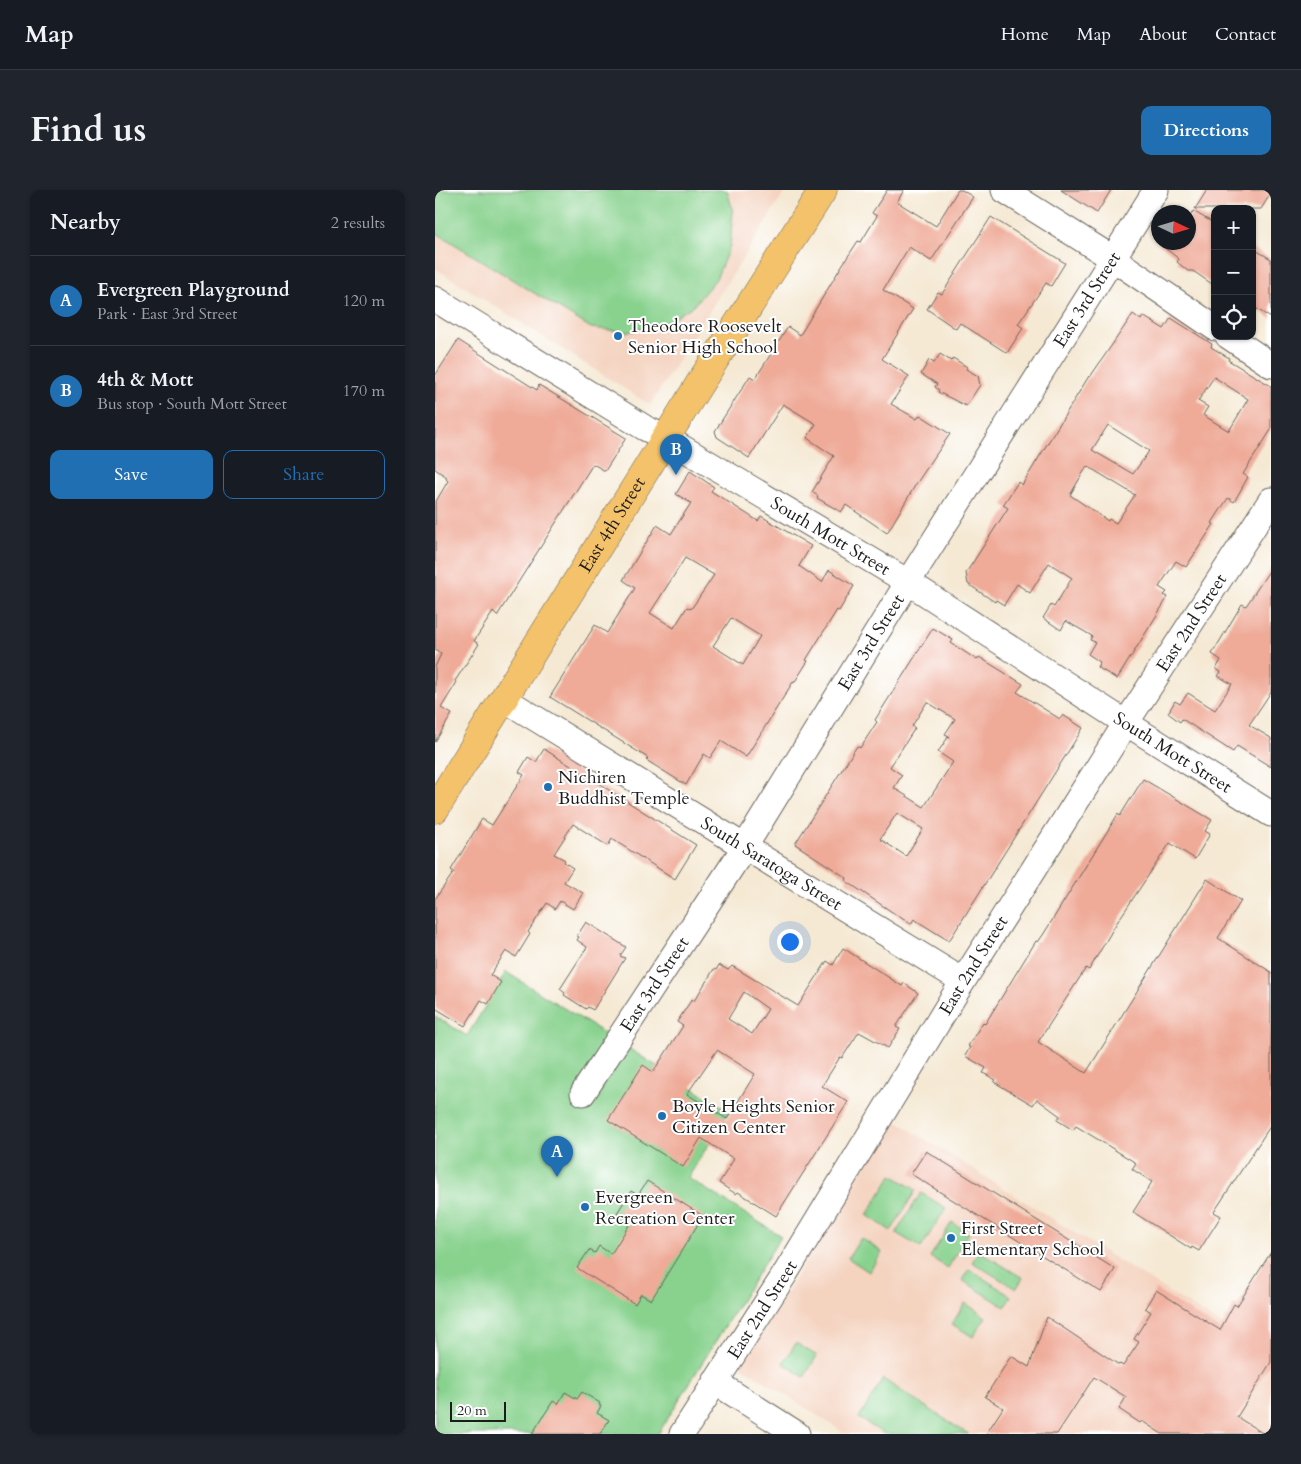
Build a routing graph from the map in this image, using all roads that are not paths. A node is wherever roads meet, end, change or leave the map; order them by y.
1 (823, 190) edge
2 (1004, 190) edge
3 (1156, 190) edge
4 (1112, 258) junction
5 (436, 302) edge
6 (1211, 325) edge
7 (1234, 340) edge
8 (1271, 365) edge
9 (666, 438) junction
10 (1271, 500) edge
11 (908, 582) junction
12 (504, 699) junction
13 (1126, 724) junction
14 (435, 809) edge
15 (1271, 814) edge
16 (744, 848) junction
17 (963, 981) junction
18 (583, 1093) dead end
19 (715, 1382) junction
20 (682, 1434) edge
21 (797, 1434) edge

1 - 9 main road, East 4th Street
2 - 4 street
3 - 4 street, East 3rd Street
4 - 6 street
4 - 11 street, East 3rd Street
5 - 9 street, South Mott Street
7 - 8 street
9 - 11 street, South Mott Street
9 - 12 main road, East 4th Street
10 - 13 street, East 2nd Street
11 - 13 street, South Mott Street
11 - 16 street, East 3rd Street
12 - 14 main road, East 4th Street
12 - 16 street, South Saratoga Street
13 - 15 street, South Mott Street
13 - 17 street, East 2nd Street
16 - 17 street, South Saratoga Street
16 - 18 street, East 3rd Street
17 - 19 street, East 2nd Street
19 - 20 street, East 2nd Street
19 - 21 street

